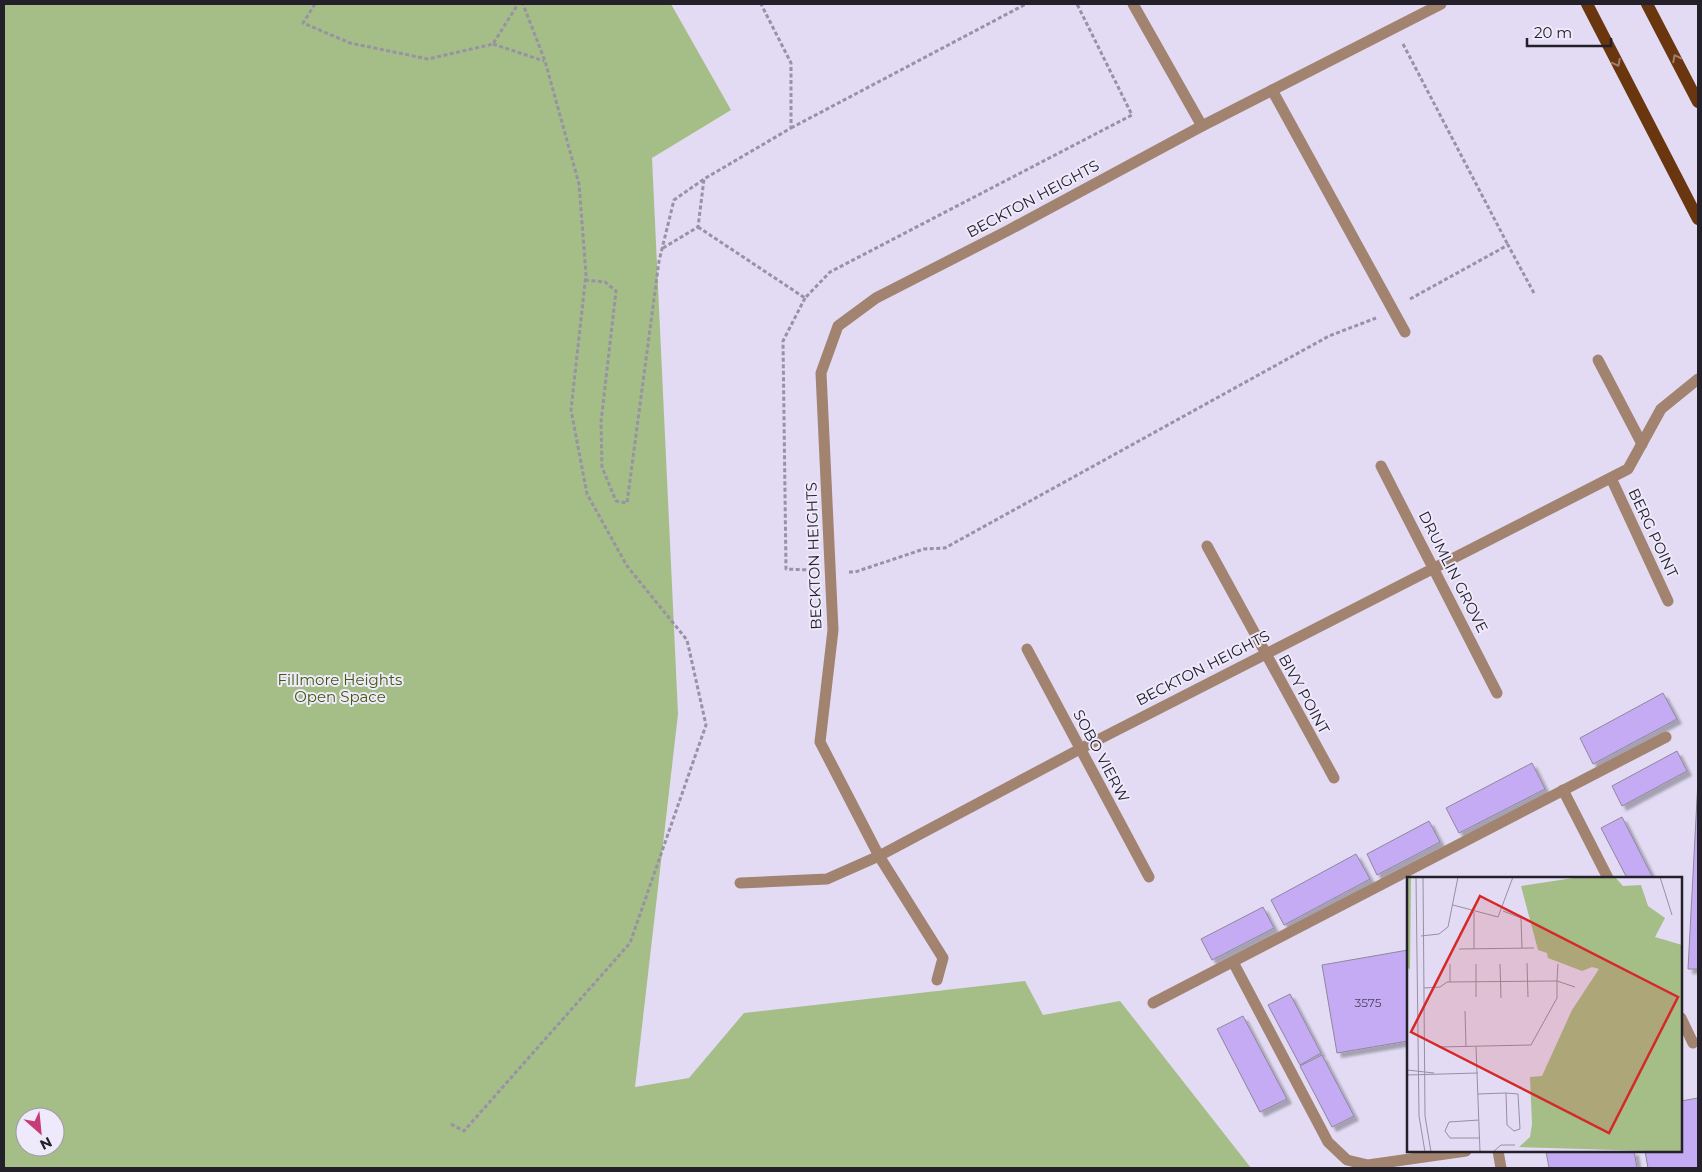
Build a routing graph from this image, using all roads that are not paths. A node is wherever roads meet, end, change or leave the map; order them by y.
1 (1133, 4) edge
2 (1440, 4) edge
3 (1587, 4) edge
4 (1647, 4) edge
5 (1272, 90) junction
6 (1698, 102) edge
7 (1202, 126) junction
8 (1698, 219) edge
9 (1405, 332) dead end
10 (1598, 360) dead end
11 (1698, 379) edge
12 (1642, 444) junction
13 (1381, 466) dead end
14 (1611, 478) junction
15 (1207, 546) dead end
16 (1434, 568) junction
17 (1668, 601) dead end
18 (1027, 649) dead end
19 (1265, 654) junction
20 (1497, 693) dead end
21 (1666, 737) dead end
22 (1080, 749) junction
23 (1334, 778) dead end
24 (1563, 790) junction
25 (879, 856) junction
26 (1149, 877) dead end
27 (1607, 877) edge
28 (740, 883) dead end
29 (1232, 962) junction
30 (937, 980) dead end
31 (1153, 1003) dead end
32 (1682, 1020) edge
33 (1696, 1042) edge
34 (1682, 1045) edge
35 (1459, 1152) edge
36 (1498, 1152) edge
37 (1501, 1168) edge

1 - 7 lane
2 - 5 lane, BECKTON HEIGHTS
3 -> 8 main road
6 -> 4 main road
5 - 7 lane, BECKTON HEIGHTS
5 - 9 lane
7 - 25 lane, BECKTON HEIGHTS
10 - 12 lane
11 - 12 lane, BECKTON HEIGHTS
12 - 14 lane, BECKTON HEIGHTS
13 - 16 lane, DRUMLIN GROVE
14 - 16 lane, BECKTON HEIGHTS
14 - 17 lane, BERG POINT
15 - 19 lane, BIVY POINT
16 - 19 lane, BECKTON HEIGHTS
16 - 20 lane, DRUMLIN GROVE
18 - 22 lane, SOBO VIERW
19 - 22 lane, BECKTON HEIGHTS
19 - 23 lane, BIVY POINT
21 - 24 lane
22 - 25 lane, BECKTON HEIGHTS
22 - 26 lane, SOBO VIERW
24 - 27 lane
24 - 29 lane
25 - 28 lane
25 - 30 lane
29 - 31 lane
29 - 35 lane
32 - 33 lane
33 - 34 lane
36 - 37 lane

